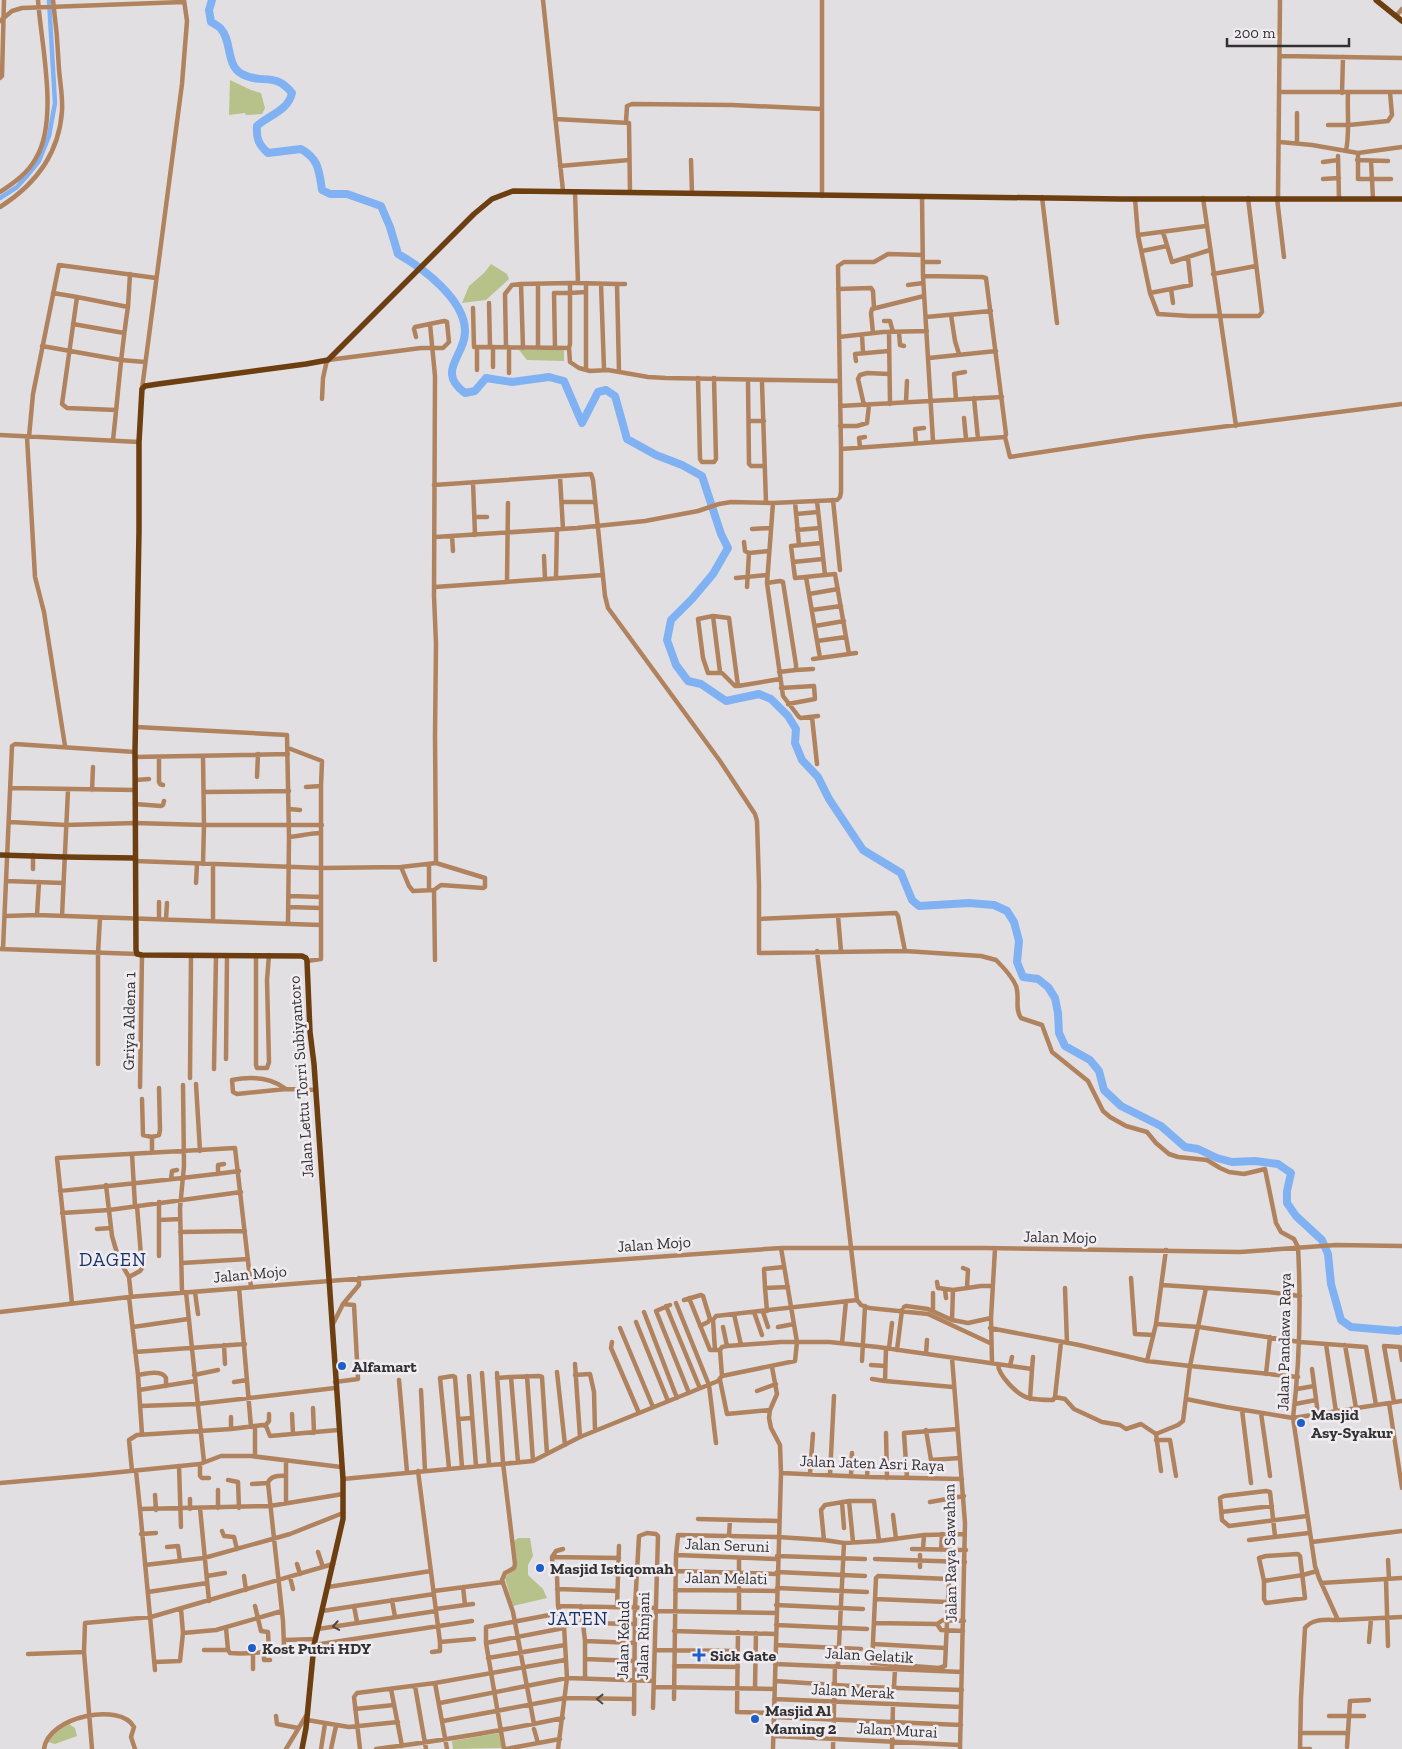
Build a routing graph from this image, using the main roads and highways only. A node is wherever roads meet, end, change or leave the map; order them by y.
1 (1376, 0) edge
2 (1399, 12) edge
3 (1402, 21) edge
4 (1402, 200) edge
5 (0, 855) edge
6 (135, 859) junction
7 (302, 1749) edge

1 - 2 main road
2 - 3 main road
4 - 6 main road
5 - 6 main road
6 - 7 main road, Jalan Lettu Torri Subiyantoro

